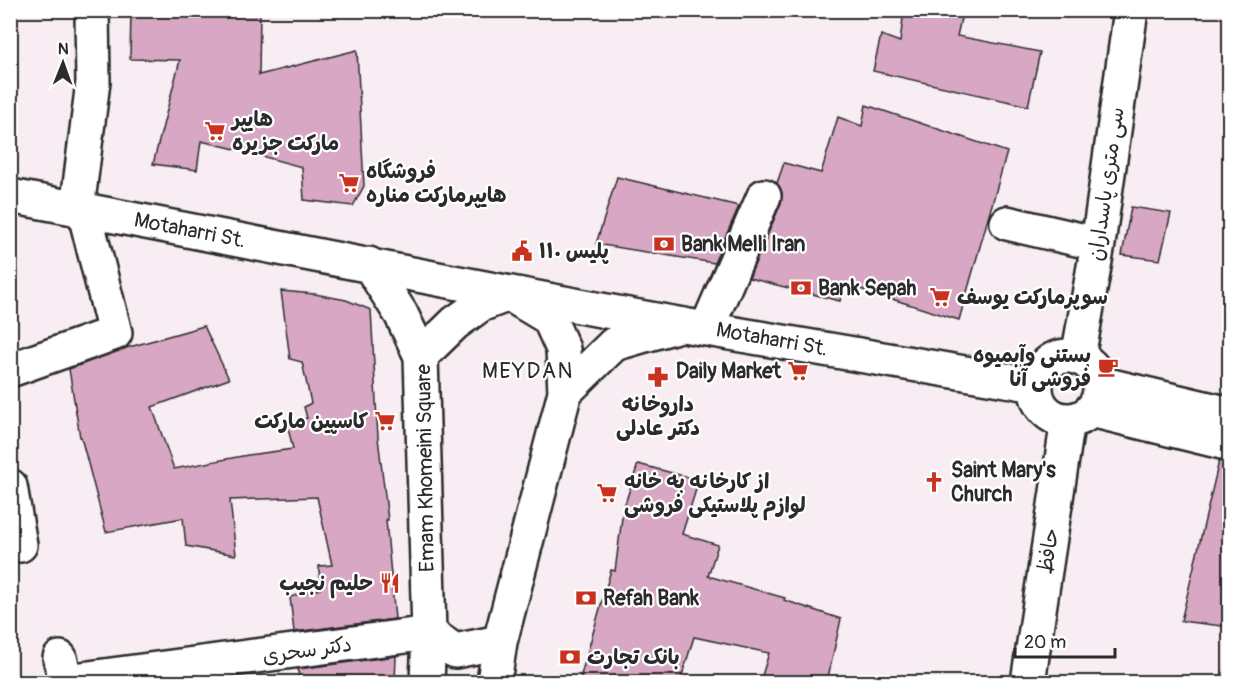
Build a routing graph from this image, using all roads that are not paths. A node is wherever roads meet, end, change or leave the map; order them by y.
1 (93, 10) edge
2 (1131, 10) edge
3 (10, 196) edge
4 (764, 196) dead end
5 (81, 209) junction
6 (1007, 223) dead end
7 (1098, 244) junction
8 (369, 264) junction
9 (509, 294) junction
10 (695, 326) junction
11 (421, 356) junction
12 (1078, 358) junction
13 (10, 370) edge
14 (1035, 385) junction
15 (565, 392) junction
16 (1086, 404) junction
17 (1230, 414) edge
18 (1230, 444) edge
19 (10, 486) edge
20 (20, 545) dead end
21 (429, 633) junction
22 (500, 642) junction
23 (60, 658) dead end
24 (427, 682) edge
25 (494, 682) edge
26 (1028, 682) edge

1 - 5 street
2 - 7 street, سی متری پاسداران
3 - 5 street, Motaharri St.
4 - 10 street
5 - 8 street, Motaharri St.
5 - 13 street
6 - 7 street
7 - 12 street, سی متری پاسداران
8 - 9 street, Motaharri St.
8 - 11 street
9 - 10 street, Motaharri St.
9 - 11 street, Emam Khomeini Square
9 - 15 street
10 - 14 street, Motaharri St.
10 - 15 street
11 - 21 street, Emam Khomeini Square
12 - 14 street
12 - 16 street
14 - 16 street
15 - 22 street
16 - 17 street
16 - 18 street
16 - 26 street, حافظ
19 - 20 street
21 - 22 street
21 - 23 street, دکتر سحری
21 - 24 street, Emam Khomeini Square
22 - 25 street

